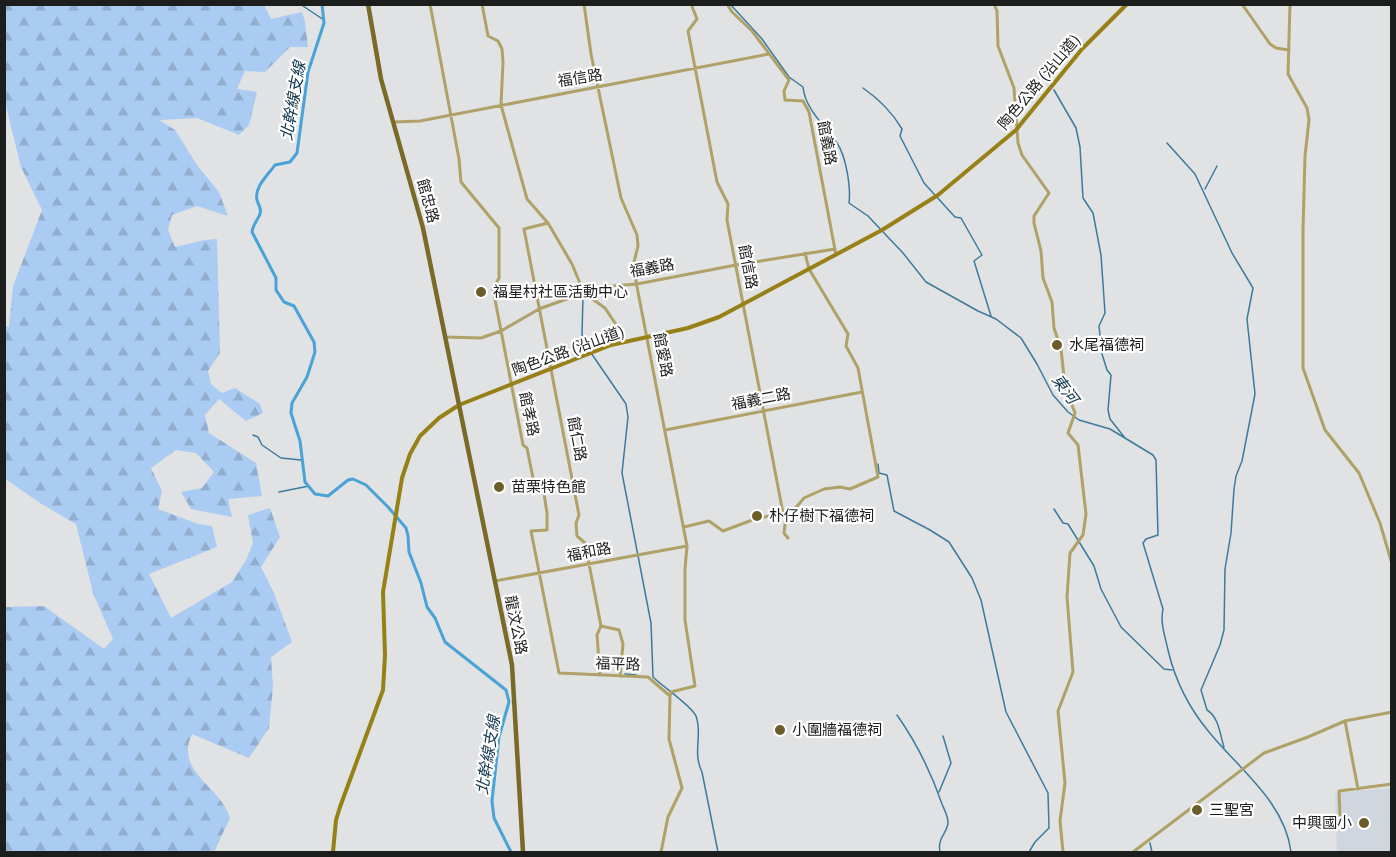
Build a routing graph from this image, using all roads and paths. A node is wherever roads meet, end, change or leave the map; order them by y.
1 (368, 4) edge
2 (430, 4) edge
3 (482, 4) edge
4 (584, 4) edge
5 (691, 4) edge
6 (727, 4) edge
7 (994, 4) edge
8 (1127, 4) edge
9 (1242, 4) edge
10 (1290, 4) edge
11 (1288, 50) junction
12 (769, 54) junction
13 (696, 69) junction
14 (599, 88) junction
15 (501, 105) junction
16 (451, 115) junction
17 (394, 122) junction
18 (1016, 130) junction
19 (548, 223) junction
20 (835, 249) junction
21 (805, 253) junction
22 (836, 255) junction
23 (736, 265) junction
24 (809, 269) junction
25 (637, 284) junction
26 (584, 293) junction
27 (743, 305) junction
28 (539, 309) junction
29 (501, 331) junction
30 (623, 335) dead end
31 (647, 336) junction
32 (445, 337) junction
33 (551, 369) junction
34 (511, 385) junction
35 (862, 392) junction
36 (459, 405) junction
37 (764, 410) junction
38 (665, 430) junction
39 (783, 513) junction
40 (684, 527) junction
41 (788, 537) dead end
42 (687, 546) junction
43 (1392, 564) edge
44 (589, 565) junction
45 (539, 574) junction
46 (495, 581) junction
47 (601, 626) junction
48 (559, 673) joint
49 (600, 675) junction
50 (620, 676) junction
51 (670, 696) junction
52 (1392, 712) edge
53 (1345, 721) junction
54 (1392, 784) edge
55 (1358, 789) junction
56 (1340, 816) dead end
57 (333, 852) edge
58 (523, 852) edge
59 (661, 852) edge
60 (1063, 852) edge
61 (1133, 852) edge

1 - 17 main road, 館忠路
2 - 16 street, 館孝路
3 - 15 street
4 - 14 street, 館愛路
5 - 13 street, 館信路
6 - 12 street, 館義路
7 - 18 street
8 - 18 main road, 陶色公路 (沿山道)
9 - 11 street
10 - 11 street
11 - 43 street
12 - 13 street, 福信路
12 - 20 street, 館義路
13 - 14 street, 福信路
13 - 23 street, 館信路
14 - 15 street, 福信路
14 - 25 street, 館愛路
15 - 16 street, 福信路
15 - 19 street
16 - 17 street, 福信路
16 - 29 street, 館孝路
17 - 32 main road, 館忠路
18 - 22 main road, 陶色公路 (沿山道)
18 - 60 street
19 - 26 street
19 - 28 street, 館仁路
20 - 21 street, 福義路
20 - 22 street, 館義路
21 - 23 street, 福義路
21 - 24 street
22 - 24 main road, 陶色公路 (沿山道)
23 - 25 street, 福義路
23 - 27 street, 館信路
24 - 27 main road, 陶色公路 (沿山道)
24 - 35 street
25 - 26 street, 福義路
25 - 31 street, 館愛路
26 - 28 street, 福義路
26 - 30 street
27 - 31 main road, 陶色公路 (沿山道)
27 - 37 street, 館信路
28 - 29 street, 福義路
28 - 33 street, 館仁路
29 - 32 street, 福義路
29 - 34 street, 館孝路
31 - 33 main road, 陶色公路 (沿山道)
31 - 38 street, 館愛路
32 - 36 main road, 館忠路
33 - 34 main road, 陶色公路 (沿山道)
33 - 44 street, 館仁路
34 - 36 main road, 陶色公路 (沿山道)
34 - 45 street, 館孝路
35 - 37 street, 福義二路
35 - 39 street
36 - 46 main road, 龍汶公路
36 - 57 main road, 陶色公路 (沿山道)
37 - 38 street, 福義二路
37 - 39 street, 館信路
38 - 40 street, 館愛路
39 - 40 street
39 - 41 street, 館信路
40 - 42 street, 館愛路
42 - 44 street, 福和路
42 - 51 street, 館愛路
44 - 45 street, 福和路
44 - 47 street, 館仁路
45 - 46 street, 福和路
45 - 48 street, 館孝路
46 - 58 main road, 龍汶公路
47 - 49 street, 館仁路
47 - 50 street
48 - 49 street, 福平路
49 - 50 street, 福平路
50 - 51 street, 福平路
51 - 59 street
52 - 53 street
53 - 55 street
53 - 61 street
54 - 55 street
55 - 56 street

